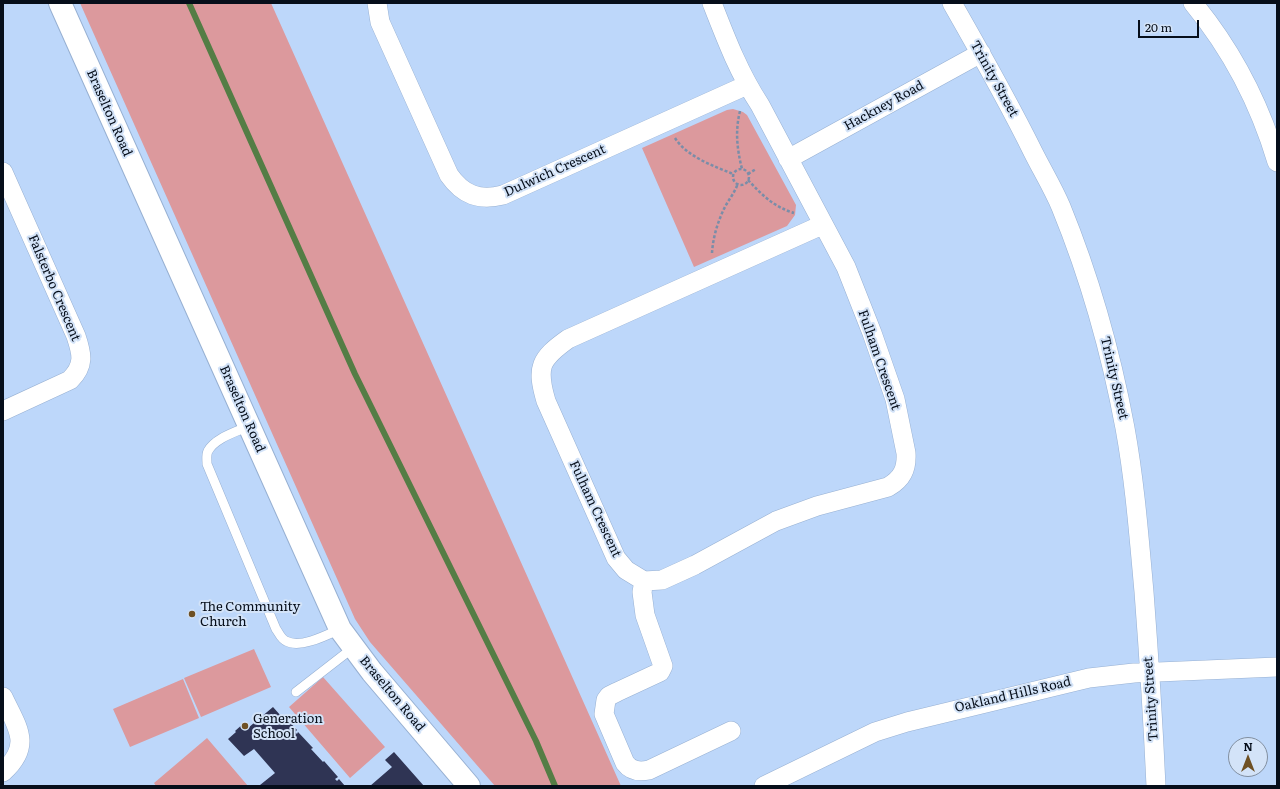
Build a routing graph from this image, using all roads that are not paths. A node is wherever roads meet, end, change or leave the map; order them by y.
1 (60, 3) edge
2 (377, 3) edge
3 (712, 3) edge
4 (952, 3) edge
5 (1193, 3) edge
6 (981, 53) junction
7 (746, 85) junction
8 (788, 159) junction
9 (1277, 160) edge
10 (3, 172) edge
11 (822, 224) junction
12 (3, 411) edge
13 (250, 426) junction
14 (644, 581) junction
15 (340, 629) junction
16 (354, 647) junction
17 (1277, 667) edge
18 (1150, 672) junction
19 (296, 692) dead end
20 (3, 697) edge
21 (732, 731) dead end
22 (3, 772) edge
23 (464, 784) edge
24 (764, 786) edge
25 (1156, 786) edge

1 - 13 street, Braselton Road
2 - 7 street, Dulwich Crescent
3 - 7 street
4 - 6 street, Trinity Street
5 - 9 street
6 - 8 street, Hackney Road
6 - 18 street, Trinity Street
7 - 8 street
8 - 11 street, Fulham Crescent
10 - 12 street, Falsterbo Crescent
11 - 14 street, Fulham Crescent
11 - 14 street, Fulham Crescent
13 - 15 street, Braselton Road
13 - 15 lane
14 - 21 street
15 - 16 street, Braselton Road
16 - 19 lane
16 - 23 street, Braselton Road
17 - 18 street, Oakland Hills Road
18 - 24 street, Oakland Hills Road
18 - 25 street, Trinity Street
20 - 22 street

